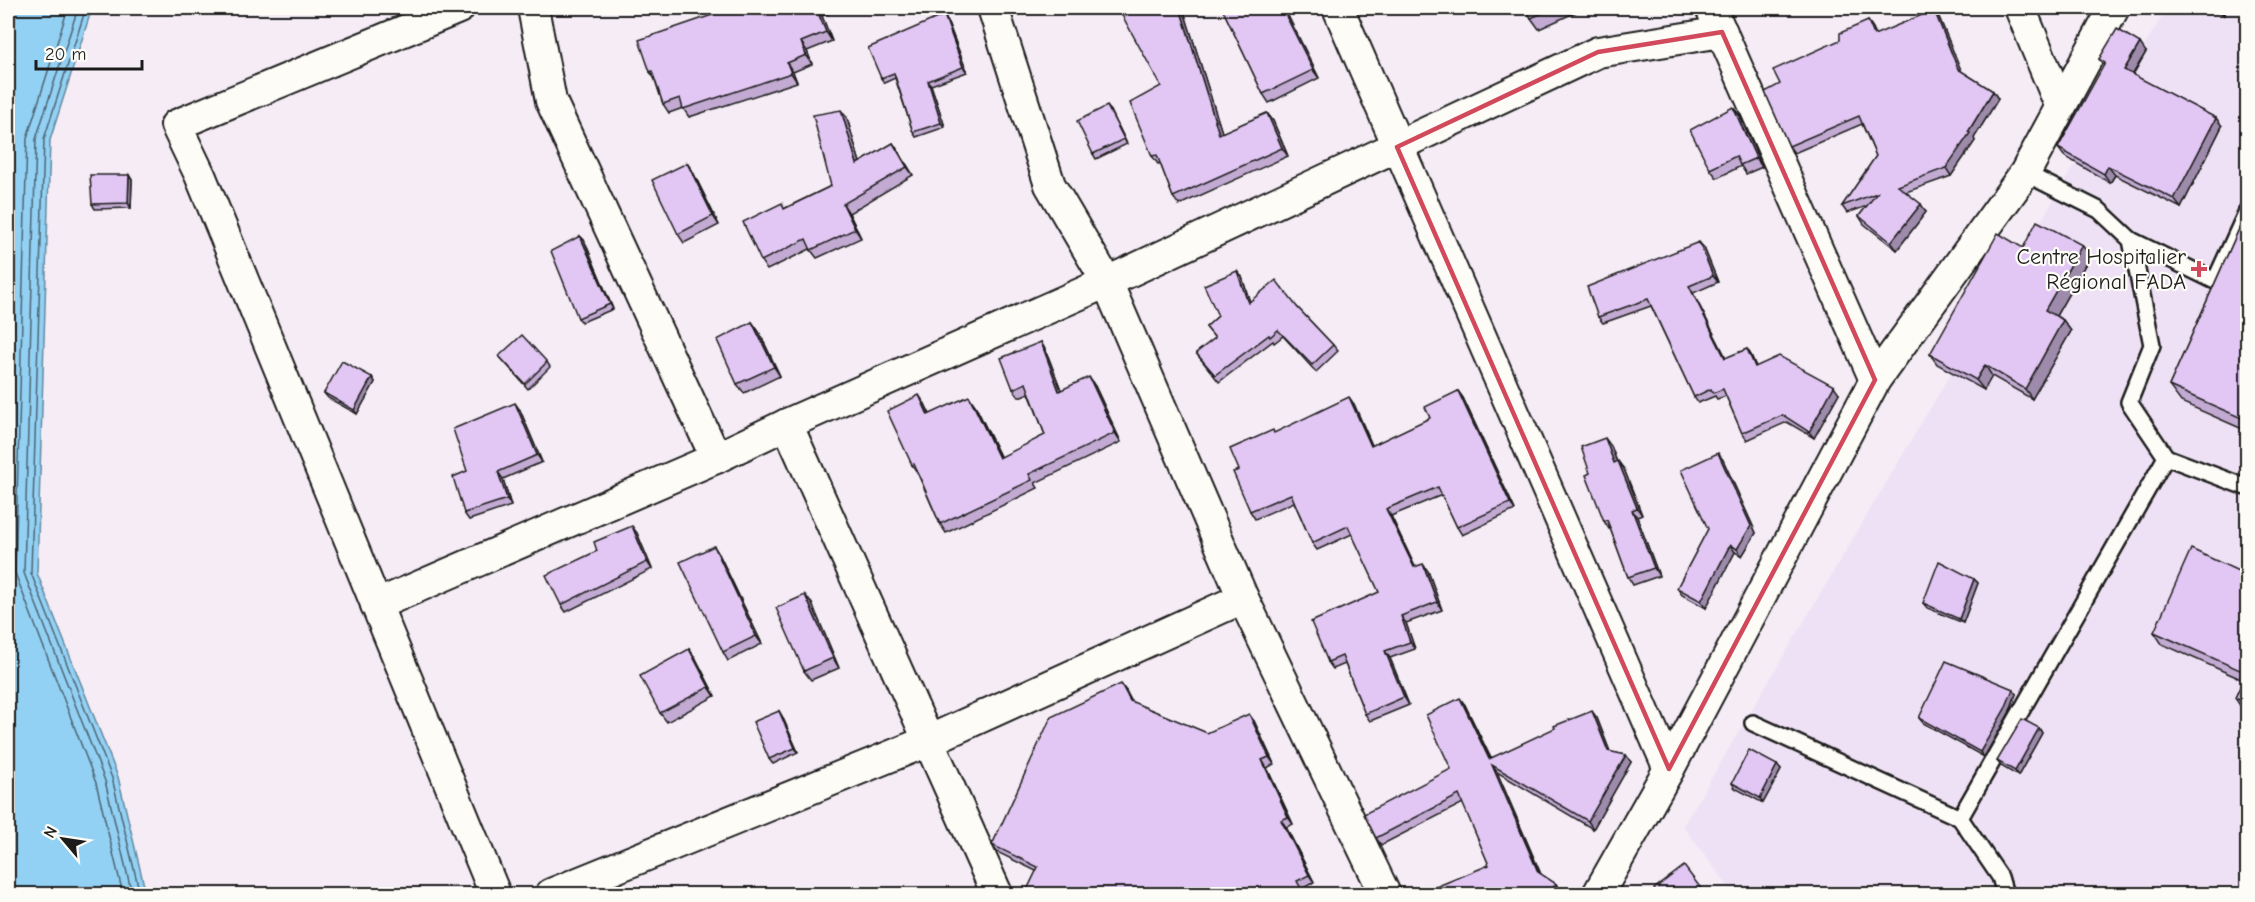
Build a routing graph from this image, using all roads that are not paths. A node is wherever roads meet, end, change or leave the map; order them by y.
1 (459, 8) edge
2 (533, 8) edge
3 (993, 8) edge
4 (1338, 8) edge
5 (2020, 8) edge
6 (2114, 8) edge
7 (1717, 20) edge
8 (2060, 105) junction
9 (1397, 147) junction
10 (2025, 173) junction
11 (2247, 209) edge
12 (2131, 240) junction
13 (1107, 282) junction
14 (1875, 380) junction
15 (787, 424) junction
16 (2166, 457) junction
17 (716, 458) junction
18 (2247, 488) edge
19 (1244, 598) junction
20 (376, 605) junction
21 (1754, 723) dead end
22 (928, 741) junction
23 (1669, 769) junction
24 (1960, 818) junction
25 (495, 894) edge
26 (551, 894) edge
27 (996, 894) edge
28 (1385, 894) edge
29 (1598, 894) edge
30 (2005, 894) edge

1 - 20 street
2 - 17 street
3 - 13 street
4 - 9 street
5 - 8 street
6 - 8 street
7 - 9 street
7 - 14 street
8 - 10 street
9 - 13 street
9 - 23 street
10 - 12 lane
10 - 14 street
11 - 12 lane
12 - 16 lane
13 - 15 street
13 - 19 street
14 - 23 street
15 - 17 street
15 - 22 street
16 - 18 lane
16 - 24 lane
17 - 20 street
19 - 22 street
19 - 28 street
20 - 25 street
21 - 24 lane
22 - 26 street
22 - 27 street
23 - 29 street
24 - 30 lane

